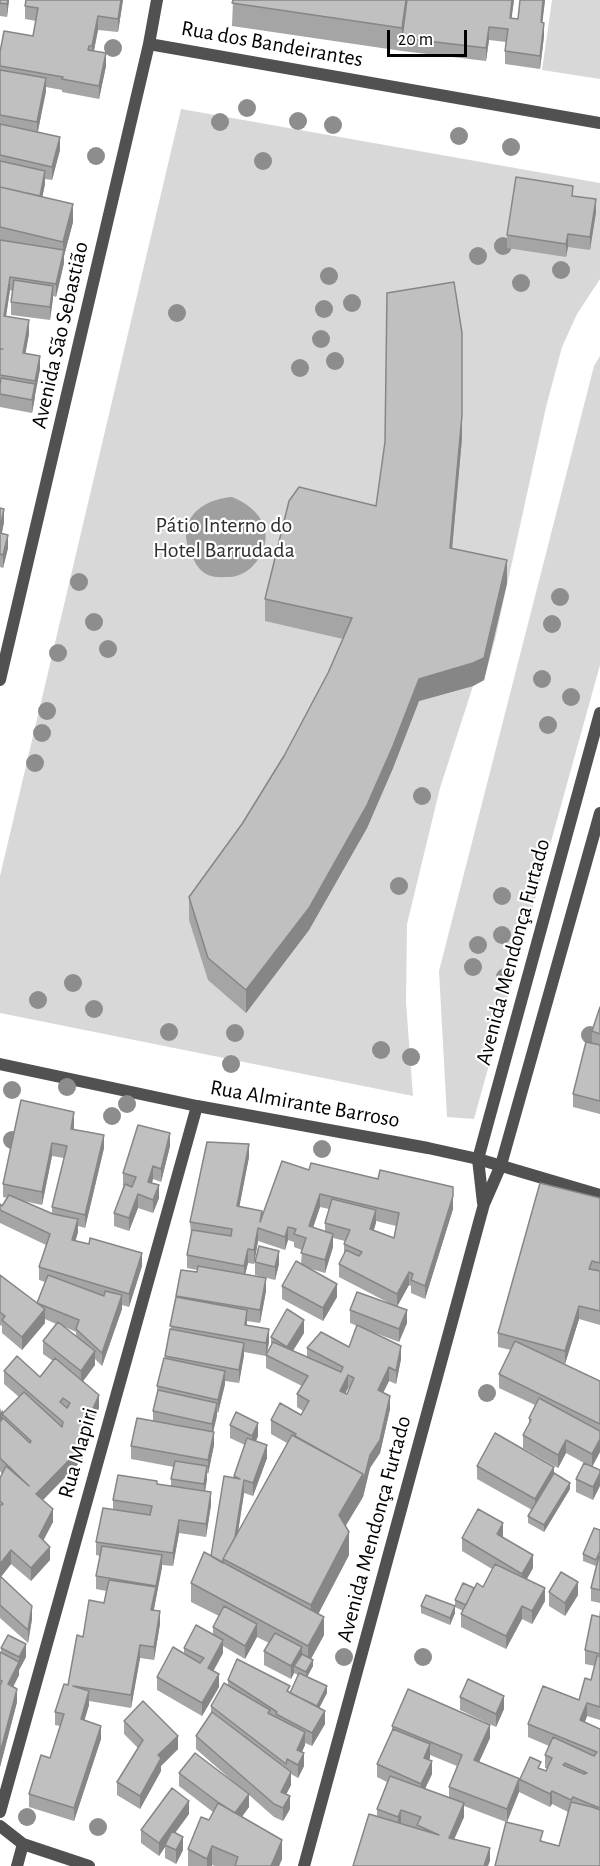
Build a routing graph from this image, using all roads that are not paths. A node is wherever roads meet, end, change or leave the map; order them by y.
1 (157, 0) edge
2 (149, 44) junction
3 (600, 123) edge
4 (0, 680) edge
5 (600, 713) edge
6 (600, 813) edge
7 (0, 1064) edge
8 (197, 1106) junction
9 (478, 1159) junction
10 (501, 1165) junction
11 (600, 1195) edge
12 (484, 1204) junction
13 (0, 1812) edge
14 (0, 1826) edge
15 (23, 1844) junction
16 (17, 1866) edge
17 (89, 1866) edge
18 (304, 1866) edge

1 - 2 street, Avenida São Sebastião
2 - 3 street, Rua dos Bandeirantes
2 - 4 street, Avenida São Sebastião
5 - 9 street, Avenida Mendonça Furtado
6 - 10 street, Avenida Mendonça Furtado
7 - 8 street, Rua Almirante Barroso
8 - 9 street, Rua Almirante Barroso
8 - 13 street, Rua Mapiri
9 - 10 street, Rua Almirante Barroso
9 - 12 street, Avenida Mendonça Furtado
10 - 11 street, Rua Almirante Barroso
10 - 12 street, Avenida Mendonça Furtado
12 - 18 street, Avenida Mendonça Furtado
14 - 15 street
15 - 16 street
15 - 17 street

